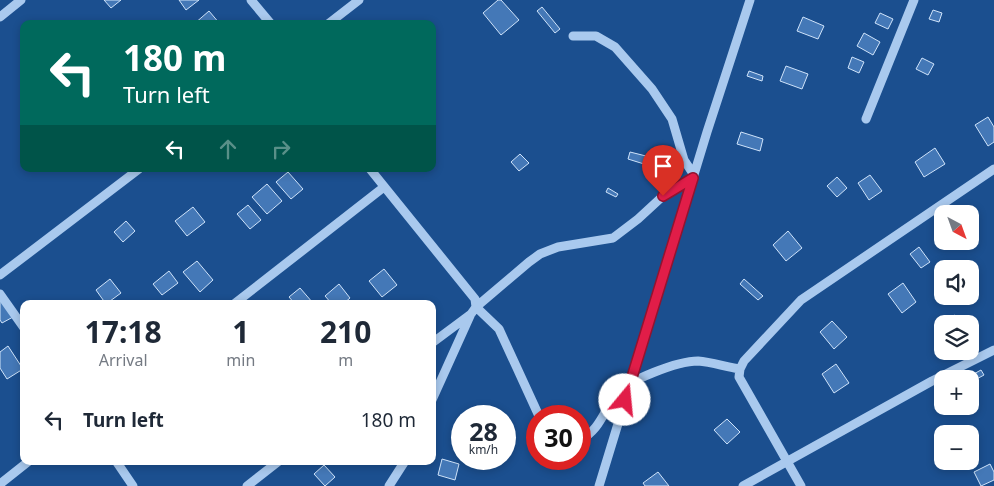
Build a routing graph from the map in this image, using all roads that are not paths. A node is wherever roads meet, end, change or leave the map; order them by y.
1 (21, 0) edge
2 (251, 0) edge
3 (359, 0) edge
4 (750, 0) edge
5 (914, 0) edge
6 (0, 17) edge
7 (268, 20) edge
8 (333, 20) edge
9 (573, 36) dead end
10 (866, 119) dead end
11 (994, 169) edge
12 (135, 172) edge
13 (372, 172) edge
14 (694, 177) junction
15 (384, 187) junction
16 (0, 275) edge
17 (0, 294) edge
18 (239, 300) edge
19 (474, 310) junction
20 (20, 322) edge
21 (436, 341) edge
22 (994, 350) edge
23 (740, 369) junction
24 (630, 382) junction
25 (436, 391) edge
26 (534, 405) edge
27 (591, 432) edge
28 (788, 461) junction
29 (24, 465) edge
30 (119, 465) edge
31 (274, 465) edge
32 (403, 465) edge
33 (0, 484) edge
34 (133, 486) edge
35 (247, 486) edge
36 (390, 486) edge
37 (599, 486) edge
38 (743, 486) edge
39 (801, 486) edge

1 - 6 street
2 - 7 street
3 - 8 street
4 - 14 street
5 - 10 street
9 - 14 street
11 - 23 street
12 - 16 street
13 - 15 street
14 - 19 street
14 - 24 street
15 - 18 street
15 - 19 street
17 - 20 street
19 - 21 street
19 - 25 street
19 - 26 street
22 - 28 street
23 - 24 street
23 - 28 street
24 - 27 street
24 - 37 street
28 - 38 street
28 - 39 street
29 - 33 street
30 - 34 street
31 - 35 street
32 - 36 street

